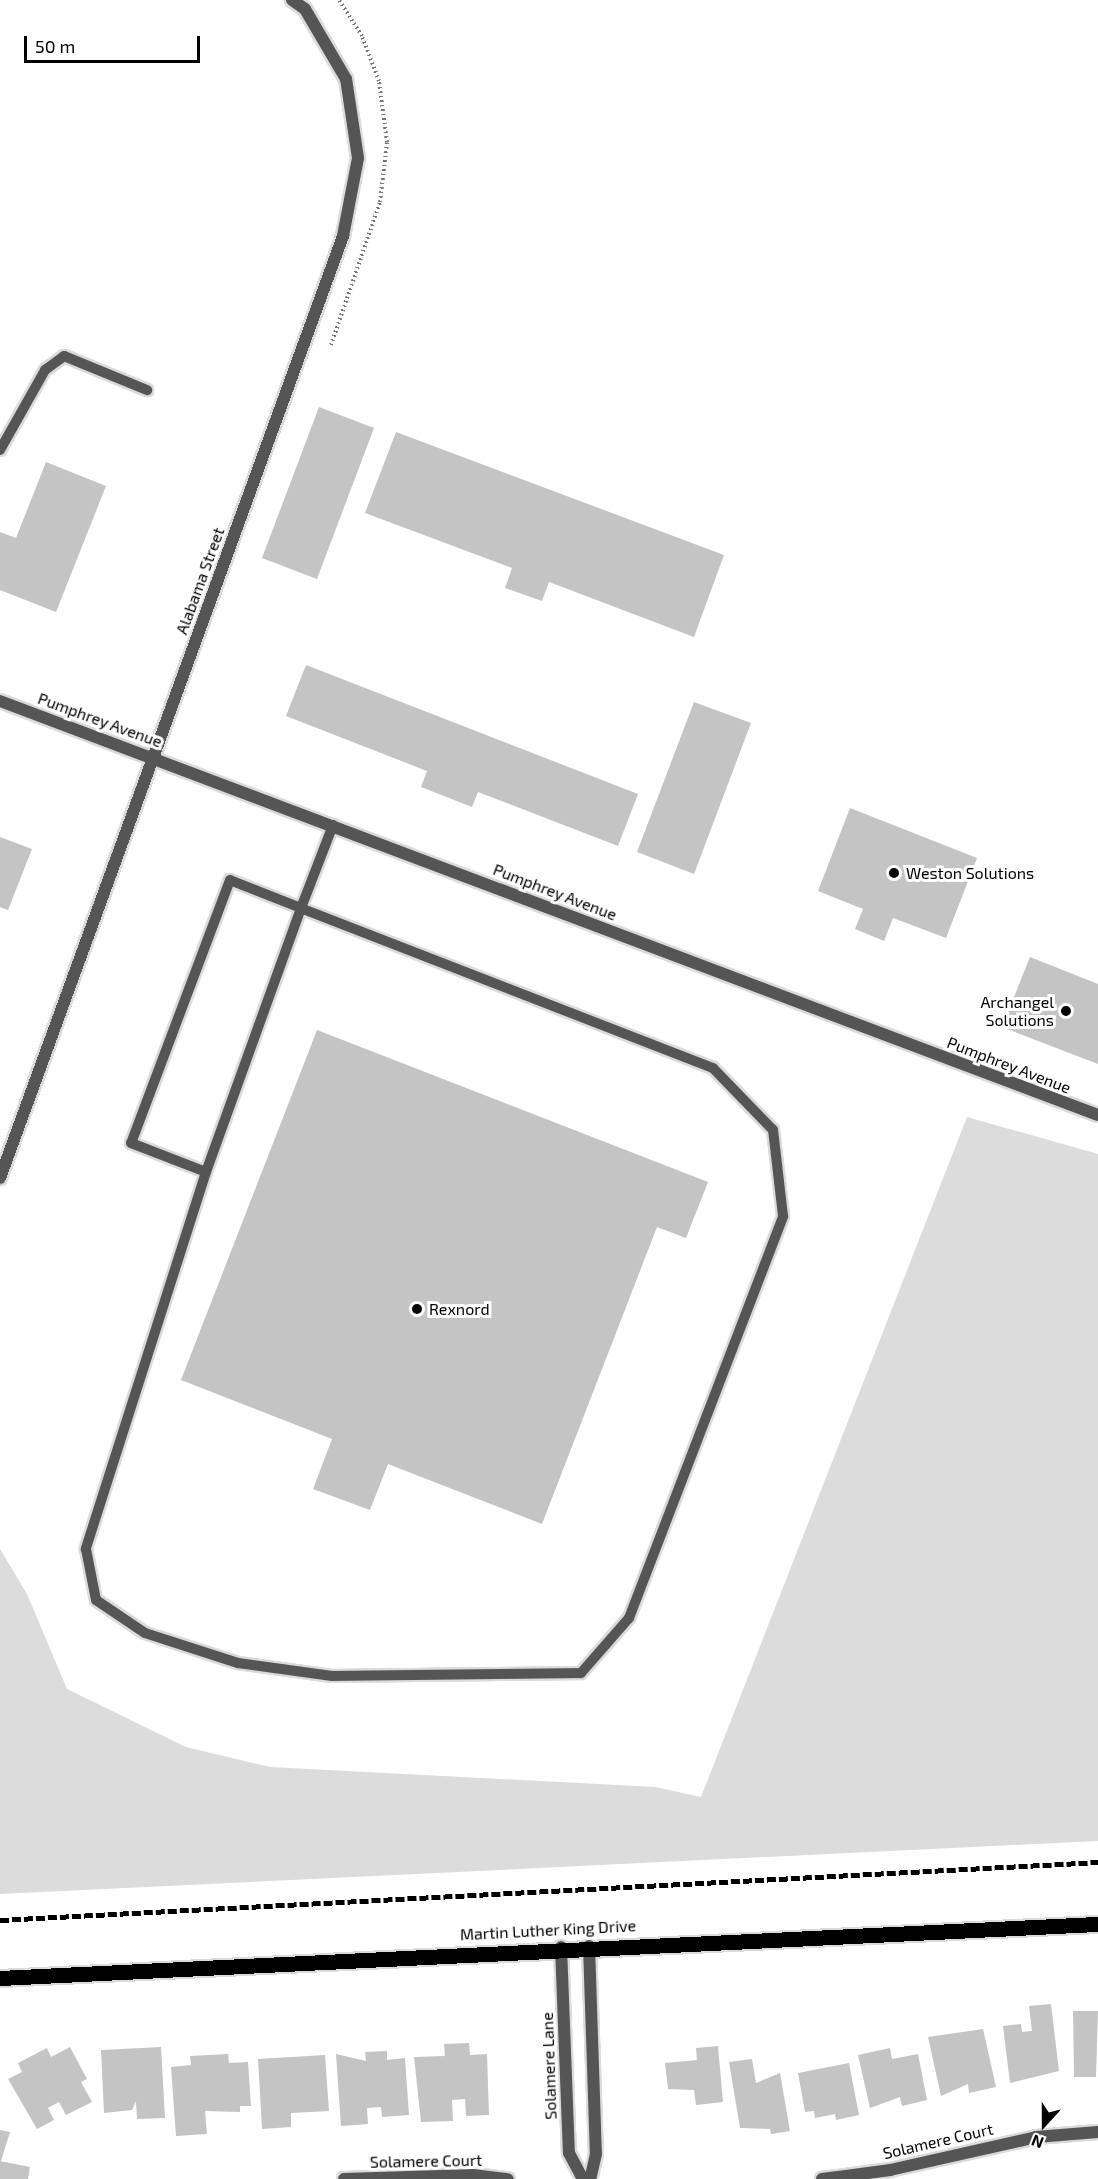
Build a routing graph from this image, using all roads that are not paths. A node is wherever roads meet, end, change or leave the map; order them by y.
1 (292, 0) edge
2 (147, 390) dead end
3 (0, 450) edge
4 (0, 701) edge
5 (154, 757) junction
6 (333, 825) junction
7 (301, 908) junction
8 (1098, 1115) edge
9 (206, 1172) junction
10 (0, 1178) edge
11 (1098, 1924) edge
12 (589, 1946) junction
13 (561, 1947) junction
14 (0, 1978) edge
15 (1098, 2132) edge
16 (891, 2175) edge
17 (344, 2179) edge
18 (508, 2179) edge
19 (583, 2179) edge
20 (590, 2179) edge
21 (822, 2179) edge

1 - 5 street, Alabama Street
2 - 3 lane
4 - 5 street, Pumphrey Avenue
5 - 6 street, Pumphrey Avenue
5 - 10 street, Alabama Street
6 - 7 lane
6 - 8 street, Pumphrey Avenue
7 - 9 lane
7 - 9 lane
7 - 9 lane
11 - 12 main road, Martin Luther King Drive
12 - 13 main road, Martin Luther King Drive
12 - 20 street
13 - 14 main road, Martin Luther King Drive
13 - 19 street, Solamere Lane
15 - 16 street, Solamere Court
16 - 21 street, Solamere Court
17 - 18 street, Solamere Court

